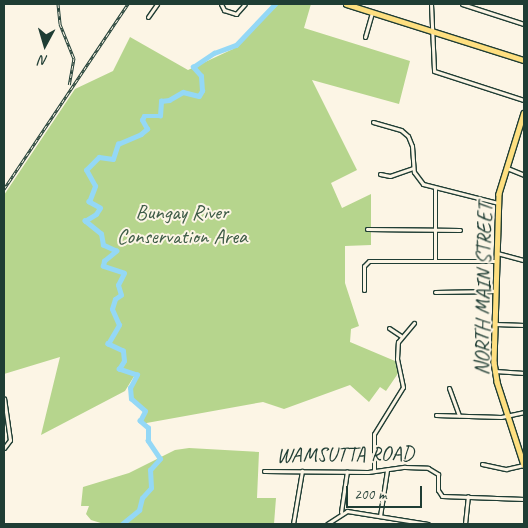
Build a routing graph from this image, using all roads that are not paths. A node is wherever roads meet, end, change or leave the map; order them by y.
1 (157, 4) edge
2 (221, 4) edge
3 (245, 4) edge
4 (346, 4) edge
5 (431, 4) edge
6 (462, 4) edge
7 (372, 12) junction
8 (148, 17) dead end
9 (524, 24) edge
10 (432, 31) junction
11 (365, 37) dead end
12 (524, 60) edge
13 (524, 100) edge
14 (524, 113) edge
15 (373, 122) dead end
16 (413, 168) junction
17 (506, 168) junction
18 (380, 174) dead end
19 (524, 175) edge
20 (435, 188) junction
21 (498, 203) junction
22 (368, 229) dead end
23 (435, 230) junction
24 (460, 230) dead end
25 (497, 253) junction
26 (524, 260) edge
27 (435, 261) junction
28 (497, 261) junction
29 (364, 290) dead end
30 (496, 291) junction
31 (435, 292) dead end
32 (414, 323) dead end
33 (495, 324) junction
34 (524, 326) edge
35 (389, 328) dead end
36 (401, 336) junction
37 (494, 370) junction
38 (524, 373) edge
39 (449, 388) dead end
40 (4, 398) edge
41 (524, 412) edge
42 (509, 415) junction
43 (436, 416) dead end
44 (460, 416) junction
45 (4, 448) edge
46 (482, 464) dead end
47 (524, 465) edge
48 (387, 470) junction
49 (264, 471) dead end
50 (302, 471) junction
51 (347, 471) junction
52 (374, 471) junction
53 (468, 496) junction
54 (524, 499) edge
55 (341, 512) junction
56 (380, 516) junction
57 (294, 524) edge
58 (327, 524) edge
59 (428, 524) edge
60 (465, 524) edge

1 - 8 street
2 - 3 street
4 - 7 main road
5 - 10 street
6 - 9 street
7 - 10 main road
7 - 11 street
10 - 12 main road
10 - 13 street
14 - 17 main road, NORTH MAIN STREET
15 - 16 street
16 - 18 street
16 - 20 street
17 - 19 street
17 - 21 main road, NORTH MAIN STREET
20 - 21 street
20 - 23 street
21 - 25 main road, NORTH MAIN STREET
22 - 23 street
23 - 24 street
23 - 27 street
25 - 26 street
25 - 28 main road, NORTH MAIN STREET
27 - 28 street
27 - 29 street
28 - 30 main road, NORTH MAIN STREET
30 - 31 street
30 - 33 main road, NORTH MAIN STREET
32 - 36 street
33 - 34 street
33 - 37 main road, NORTH MAIN STREET
35 - 36 street
36 - 52 street
37 - 38 street
37 - 42 main road, NORTH MAIN STREET
39 - 44 street
40 - 45 street
41 - 42 street
42 - 44 street
42 - 47 main road, NORTH MAIN STREET
43 - 44 street
46 - 47 street
48 - 52 street, WAMSUTTA ROAD
48 - 53 street, WAMSUTTA ROAD
48 - 56 street
49 - 50 street, WAMSUTTA ROAD
50 - 51 street, WAMSUTTA ROAD
50 - 57 street
51 - 52 street, WAMSUTTA ROAD
51 - 55 street
53 - 54 street, WAMSUTTA ROAD
53 - 60 street
55 - 56 street
55 - 58 street
56 - 59 street

